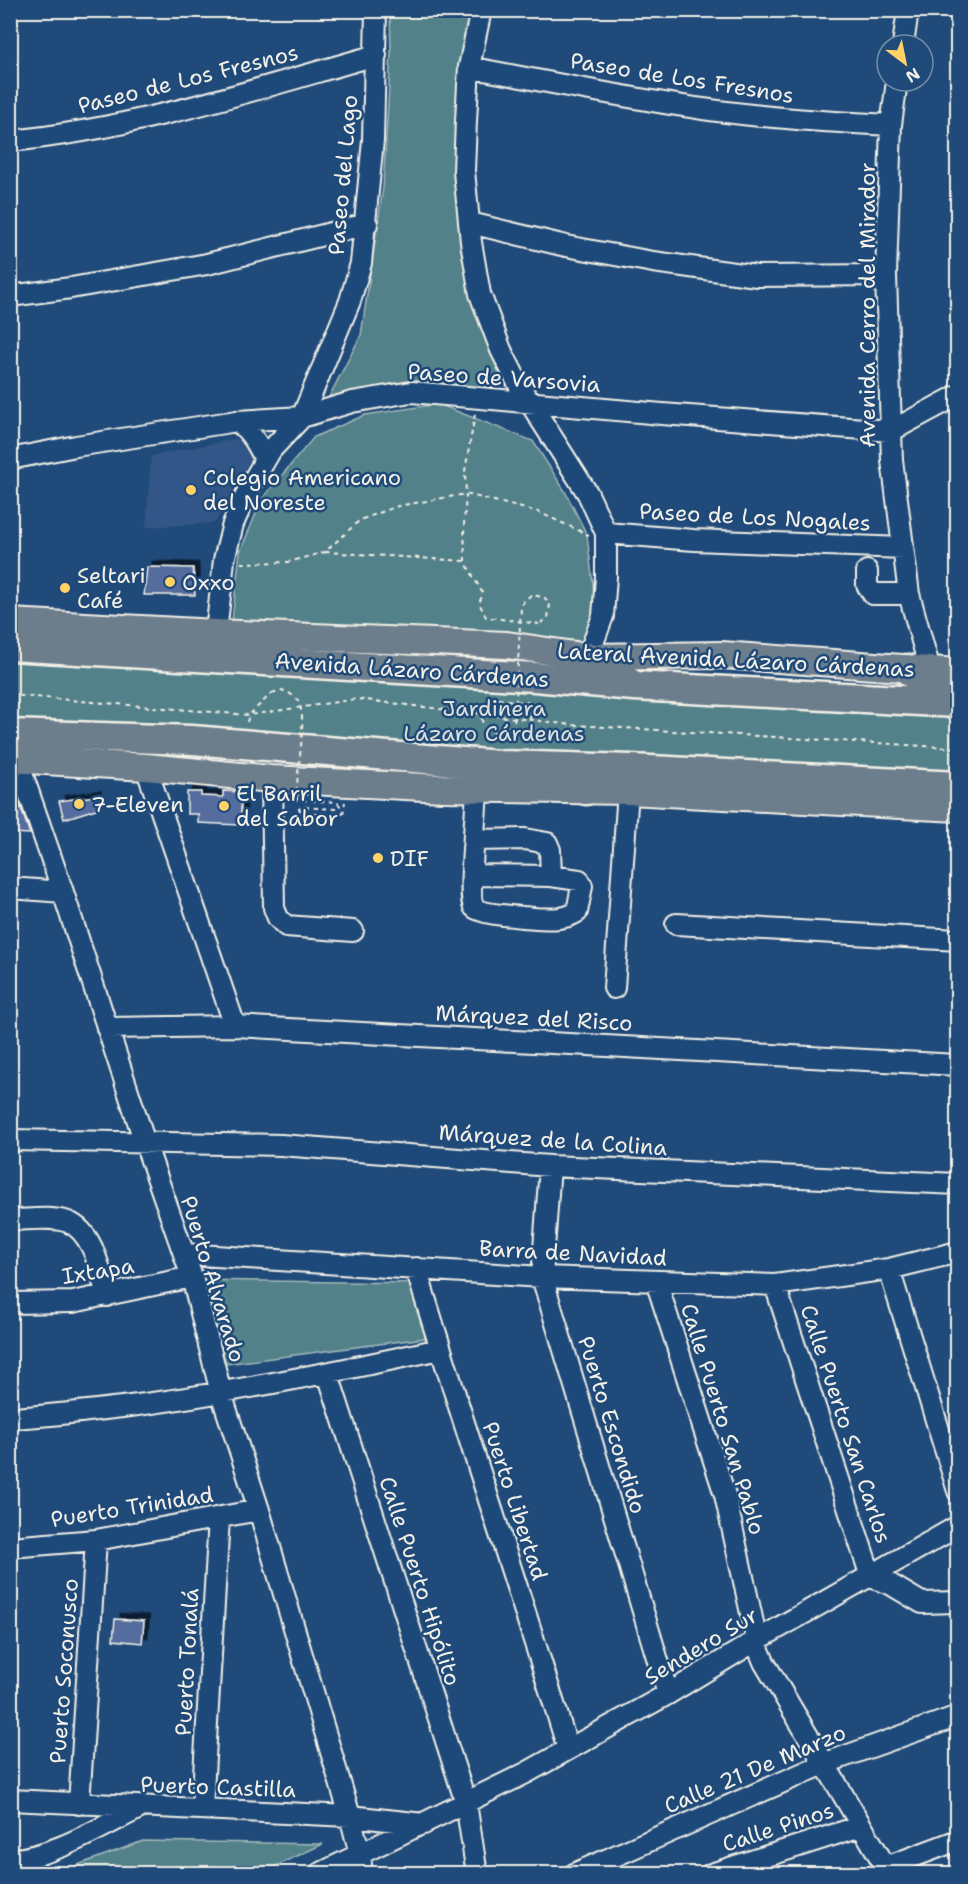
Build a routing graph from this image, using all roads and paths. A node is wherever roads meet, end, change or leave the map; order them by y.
1 (376, 10) edge
2 (481, 10) edge
3 (908, 10) edge
4 (905, 33) edge
5 (376, 55) junction
6 (469, 67) junction
7 (895, 93) edge
8 (891, 125) junction
9 (10, 141) edge
10 (470, 223) junction
11 (367, 224) junction
12 (886, 275) junction
13 (10, 296) edge
14 (957, 395) edge
15 (479, 398) junction
16 (532, 404) junction
17 (302, 417) junction
18 (237, 421) junction
19 (891, 431) junction
20 (10, 459) edge
21 (265, 460) junction
22 (466, 494) junction
23 (606, 533) junction
24 (903, 548) junction
25 (325, 552) junction
26 (224, 560) junction
27 (465, 561) junction
28 (867, 571) dead end
29 (909, 594) junction
30 (10, 622) edge
31 (216, 633) junction
32 (10, 646) edge
33 (588, 657) junction
34 (918, 669) junction
35 (957, 672) edge
36 (634, 686) junction
37 (532, 694) dead end
38 (10, 695) edge
39 (531, 703) junction
40 (954, 703) edge
41 (249, 715) junction
42 (530, 720) junction
43 (957, 748) edge
44 (13, 750) edge
45 (500, 765) junction
46 (146, 767) junction
47 (273, 779) junction
48 (957, 786) edge
49 (477, 788) junction
50 (586, 790) junction
51 (628, 791) junction
52 (957, 808) edge
53 (343, 814) dead end
54 (474, 840) junction
55 (472, 875) junction
56 (550, 876) junction
57 (10, 888) edge
58 (63, 892) junction
59 (676, 924) dead end
60 (353, 932) dead end
61 (957, 940) edge
62 (614, 988) dead end
63 (235, 1026) junction
64 (107, 1028) junction
65 (957, 1065) edge
66 (10, 1140) edge
67 (145, 1143) junction
68 (550, 1166) junction
69 (957, 1184) edge
70 (10, 1220) edge
71 (957, 1252) edge
72 (184, 1254) junction
73 (417, 1268) junction
74 (890, 1269) junction
75 (192, 1276) junction
76 (542, 1277) junction
77 (656, 1281) junction
78 (775, 1285) junction
79 (107, 1296) junction
80 (10, 1303) edge
81 (440, 1349) junction
82 (328, 1374) junction
83 (221, 1394) junction
84 (10, 1418) edge
85 (957, 1491) edge
86 (259, 1510) junction
87 (219, 1518) junction
88 (957, 1526) edge
89 (96, 1540) junction
90 (10, 1548) edge
91 (871, 1577) junction
92 (957, 1602) edge
93 (757, 1640) junction
94 (668, 1695) junction
95 (957, 1716) edge
96 (568, 1749) junction
97 (826, 1763) junction
98 (10, 1800) edge
99 (466, 1803) junction
100 (79, 1804) junction
101 (141, 1808) junction
102 (202, 1809) junction
103 (350, 1816) junction
104 (424, 1824) junction
105 (861, 1826) junction
106 (957, 1840) edge
107 (10, 1860) edge
108 (361, 1864) edge
109 (596, 1869) edge
110 (888, 1870) edge
111 (319, 1874) edge
112 (477, 1874) edge
113 (574, 1874) edge
114 (711, 1874) edge

1 - 5 street, Paseo del Lago
2 - 6 street
3 - 4 street
5 - 9 street, Paseo de Los Fresnos
5 - 11 street, Paseo del Lago
6 - 8 street, Paseo de Los Fresnos
6 - 10 street
7 - 8 street, Avenida Cerro del Mirador
8 - 12 street, Avenida Cerro del Mirador
10 - 12 street
10 - 16 street
11 - 13 street
11 - 17 street, Paseo del Lago
12 - 19 street, Avenida Cerro del Mirador
14 - 19 street
15 - 16 street, Paseo de Varsovia
15 - 17 street, Paseo de Varsovia
15 - 22 path
16 - 19 street, Paseo de Varsovia
16 - 23 street
17 - 18 street, Paseo de Varsovia
17 - 21 street, Paseo del Lago
18 - 20 street, Paseo de Varsovia
18 - 21 street
19 - 24 street, Avenida Cerro del Mirador
21 - 26 street, Paseo del Lago
22 - 23 path
22 - 25 path
22 - 27 path
23 - 24 street, Paseo de Los Nogales
23 - 33 street
24 - 29 street, Avenida Cerro del Mirador
25 - 26 path
25 - 27 path
26 - 31 street, Paseo del Lago
27 - 39 path, bridge
28 - 29 street
29 - 34 street, Avenida Cerro del Mirador
30 - 31 main road, Lateral Avenida Lázaro Cárdenas
31 - 33 main road, Lateral Avenida Lázaro Cárdenas
32 - 36 highway, Avenida Lázaro Cárdenas
33 - 34 main road, Lateral Avenida Lázaro Cárdenas
33 - 36 highway
34 - 35 main road, Lateral Avenida Lázaro Cárdenas
34 - 40 highway
36 - 40 highway, Avenida Lázaro Cárdenas
37 - 39 path
38 - 41 path
39 - 42 path
41 - 42 path
41 - 53 path, bridge
42 - 43 path
44 - 45 highway
44 - 46 main road
44 - 58 street, Puerto Alvarado
45 - 48 highway
45 - 50 highway
46 - 47 main road
46 - 63 street
47 - 49 main road
47 - 60 street
49 - 50 main road
49 - 54 street
50 - 51 main road
51 - 52 main road
51 - 62 street
54 - 55 street
54 - 56 street
55 - 56 street
55 - 56 street
57 - 58 street
58 - 64 street, Puerto Alvarado
59 - 61 street
63 - 64 street, Márquez del Risco
63 - 65 street, Márquez del Risco
64 - 67 street, Puerto Alvarado
66 - 67 street, Márquez de la Colina
67 - 68 street, Márquez de la Colina
67 - 72 street, Puerto Alvarado
68 - 69 street, Márquez de la Colina
68 - 76 street, Puerto Escondido
70 - 79 street
71 - 74 street, Barra de Navidad
72 - 73 street, Barra de Navidad
72 - 75 street, Puerto Alvarado
73 - 76 street, Barra de Navidad
73 - 81 street, Puerto Libertad
74 - 78 street, Barra de Navidad
74 - 85 street
75 - 79 street, Ixtapa
75 - 83 street, Puerto Alvarado
76 - 77 street, Barra de Navidad
76 - 94 street, Puerto Escondido
77 - 78 street, Barra de Navidad
77 - 93 street, Calle Puerto San Pablo
78 - 91 street, Calle Puerto San Carlos
79 - 80 street, Ixtapa
81 - 82 street
81 - 96 street, Puerto Libertad
82 - 83 street
82 - 99 street, Calle Puerto Hipólito
83 - 84 street
83 - 86 street, Puerto Alvarado
86 - 87 street, Puerto Trinidad
86 - 103 street, Puerto Alvarado
87 - 89 street, Puerto Trinidad
87 - 102 street, Puerto Tonalá
88 - 91 street, Sendero Sur
89 - 90 street, Puerto Trinidad
89 - 100 street, Puerto Soconusco
91 - 92 street
91 - 93 street, Sendero Sur
93 - 94 street, Sendero Sur
93 - 97 street, Calle Puerto San Pablo
94 - 96 street, Sendero Sur
95 - 97 street, Calle 21 De Marzo
96 - 99 street, Sendero Sur
97 - 105 street, Calle Puerto San Pablo
97 - 109 street, Calle 21 De Marzo
98 - 100 street, Puerto Castilla
99 - 104 street, Sendero Sur
99 - 112 street, Calle Puerto Hipólito
100 - 101 street, Puerto Castilla
101 - 102 street, Puerto Castilla
101 - 107 street
102 - 103 street, Puerto Castilla
103 - 104 street, Puerto Castilla
103 - 108 street, Puerto Alvarado
104 - 108 street, Sendero Sur
105 - 110 street, Calle Puerto San Pablo
105 - 114 street, Calle Pinos
106 - 110 street
108 - 111 street, Sendero Sur
109 - 113 street, Calle 21 De Marzo

